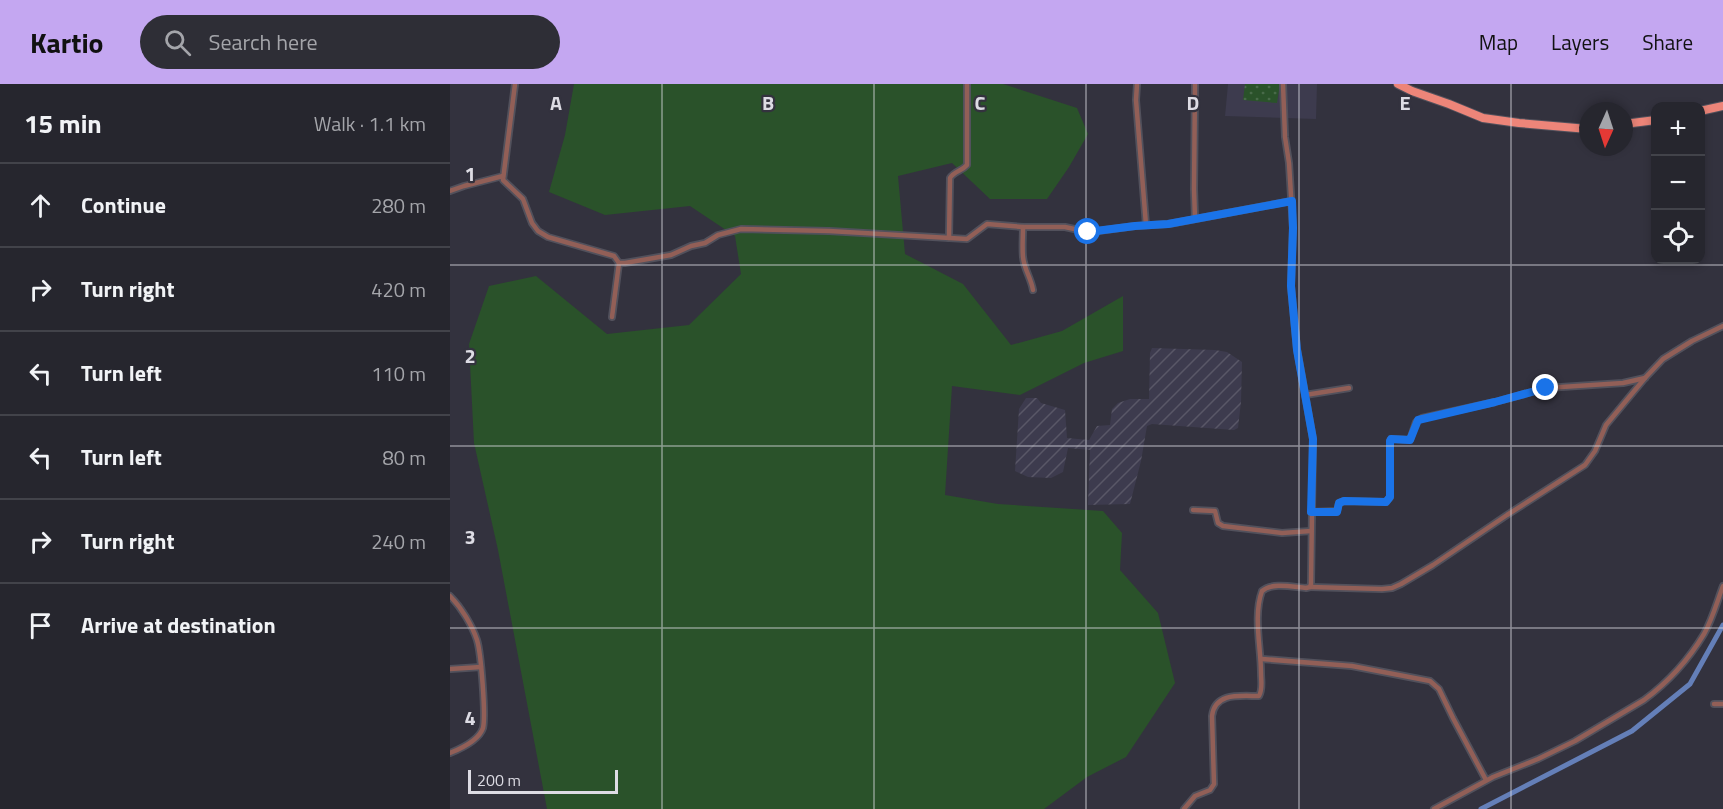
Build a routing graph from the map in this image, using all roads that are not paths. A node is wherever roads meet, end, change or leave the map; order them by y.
1 (515, 84) edge
2 (967, 84) edge
3 (1137, 84) edge
4 (1196, 84) edge
5 (1283, 84) edge
6 (1398, 84) edge
7 (1723, 106) edge
8 (1705, 110) edge
9 (1651, 121) edge
10 (1633, 123) edge
11 (1579, 128) edge
12 (503, 176) junction
13 (450, 191) edge
14 (1292, 201) junction
15 (1196, 219) junction
16 (1146, 225) junction
17 (1023, 227) junction
18 (949, 238) junction
19 (619, 263) junction
20 (1033, 290) dead end
21 (612, 317) dead end
22 (1723, 326) edge
23 (1645, 378) junction
24 (1349, 388) dead end
25 (1305, 395) junction
26 (1193, 510) dead end
27 (1311, 512) junction
28 (1311, 531) junction
29 (1723, 586) edge
30 (1310, 587) junction
31 (450, 596) edge
32 (1262, 659) junction
33 (480, 667) junction
34 (450, 669) edge
35 (1714, 704) dead end
36 (1723, 704) edge
37 (450, 753) edge
38 (1486, 780) junction
39 (1185, 809) edge
40 (1434, 809) edge

1 - 12 street
2 - 18 street
3 - 16 street
4 - 15 street
5 - 14 street
6 - 11 main road
7 - 8 main road
9 - 10 main road
12 - 13 street
12 - 19 street
14 - 15 street
14 - 25 street
15 - 16 street
16 - 17 street
17 - 18 street
17 - 20 street
18 - 19 street
19 - 21 street
22 - 23 street
23 - 27 street
23 - 30 street
24 - 25 street
25 - 27 street
26 - 28 street
27 - 28 street
28 - 30 street
29 - 38 street
30 - 32 street
31 - 33 street
32 - 38 street
32 - 39 street
33 - 34 street
33 - 37 street
35 - 36 street
38 - 40 street

